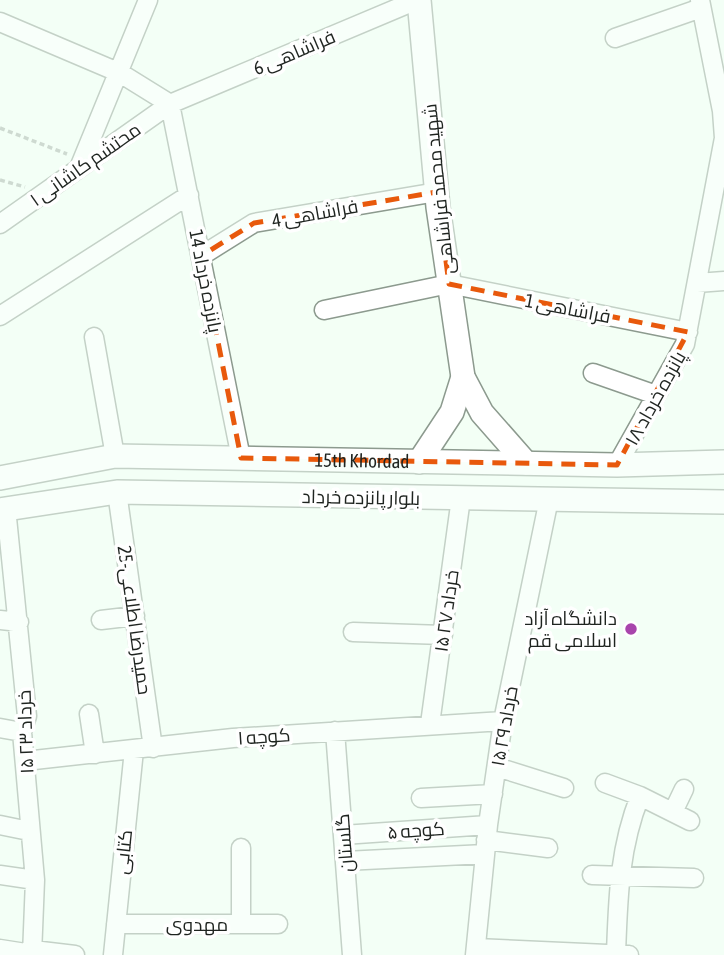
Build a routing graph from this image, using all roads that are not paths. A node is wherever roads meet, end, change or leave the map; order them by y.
1 (148, 0) edge
2 (418, 0) edge
3 (700, 4) edge
4 (0, 22) edge
5 (615, 38) dead end
6 (120, 72) junction
7 (170, 104) junction
8 (722, 163) edge
9 (79, 168) junction
10 (437, 192) junction
11 (189, 195) junction
12 (0, 223) edge
13 (201, 256) junction
14 (724, 281) edge
15 (697, 283) junction
16 (449, 284) junction
17 (324, 310) dead end
18 (0, 316) edge
19 (688, 332) junction
20 (93, 337) dead end
21 (593, 373) dead end
22 (463, 377) junction
23 (656, 395) junction
24 (115, 456) junction
25 (241, 458) junction
26 (419, 461) junction
27 (724, 462) edge
28 (526, 463) junction
29 (617, 465) junction
30 (0, 478) edge
31 (117, 492) junction
32 (461, 498) junction
33 (549, 499) junction
34 (724, 502) edge
35 (3, 509) edge
36 (135, 616) junction
37 (0, 620) edge
38 (101, 620) dead end
39 (19, 622) junction
40 (353, 632) dead end
41 (443, 635) junction
42 (89, 714) dead end
43 (503, 721) junction
44 (430, 724) junction
45 (0, 728) edge
46 (335, 731) junction
47 (22, 732) junction
48 (153, 748) junction
49 (134, 750) junction
50 (95, 754) junction
51 (25, 761) junction
52 (497, 767) junction
53 (605, 783) dead end
54 (564, 788) dead end
55 (684, 789) dead end
56 (493, 794) junction
57 (640, 796) junction
58 (421, 798) dead end
59 (673, 812) junction
60 (691, 821) dead end
61 (0, 825) edge
62 (29, 831) junction
63 (343, 835) junction
64 (486, 840) junction
65 (241, 848) dead end
66 (548, 848) dead end
67 (345, 861) junction
68 (0, 875) edge
69 (592, 875) dead end
70 (618, 878) junction
71 (694, 878) dead end
72 (35, 880) junction
73 (116, 924) junction
74 (241, 924) junction
75 (278, 924) dead end
76 (0, 948) edge
77 (476, 951) edge
78 (32, 953) edge
79 (75, 955) edge
80 (113, 955) edge
81 (352, 955) edge
82 (622, 955) edge

1 - 6 street
2 - 7 street, فراشاهی 6
2 - 10 main road, شهید محمد فراشاهی
3 - 5 street
3 - 8 street, پانزده خرداد ۱۸
4 - 6 street
6 - 7 street
6 - 9 street
7 - 9 street, محتشم کاشانی ۱
7 - 11 street, پانزده خرداد 14
8 - 15 street, پانزده خرداد ۱۸
9 - 12 street, محتشم کاشانی ۱
10 - 13 street, فراشاهی 4
10 - 16 main road, شهید محمد فراشاهی
11 - 13 street, پانزده خرداد 14
11 - 18 street
13 - 25 street, پانزده خرداد 14
14 - 15 street
15 - 19 street, پانزده خرداد ۱۸
16 - 17 street
16 - 19 street, فراشاهی 1
16 - 22 main road, شهید محمد فراشاهی
19 - 23 street, پانزده خرداد ۱۸
20 - 24 street
21 - 23 street
22 - 26 main road
22 - 28 main road
23 - 29 street, پانزده خرداد ۱۸
24 - 25 main road, 15th Khordad
24 - 30 main road, 15th Khordad
25 - 26 main road, 15th Khordad
26 - 28 main road, 15th Khordad
27 - 29 main road, 15th Khordad
28 - 29 main road, 15th Khordad
31 - 32 main road, بلوار پانزده خرداد
31 - 35 main road, بلوار پانزده خرداد
31 - 36 street, حمیدرضا اطلاعی-25
32 - 33 main road, بلوار پانزده خرداد
32 - 41 street, ۱۵ خرداد ۲۷
33 - 34 main road, بلوار پانزده خرداد
33 - 43 street, ۱۵ خرداد ۲۹
35 - 39 street, ۱۵ خرداد ۲۳
36 - 38 street
36 - 48 street, حمیدرضا اطلاعی-25
37 - 39 street
39 - 47 street, ۱۵ خرداد ۲۳
40 - 41 street
41 - 44 street, ۱۵ خرداد ۲۷
42 - 50 street
43 - 44 street, کوچه ۱
43 - 52 street, ۱۵ خرداد ۲۹
44 - 46 street, کوچه ۱
45 - 47 street
46 - 48 street, کوچه ۱
46 - 63 street, گلستان
47 - 51 street, ۱۵ خرداد ۲۳
48 - 49 street, کوچه ۱
49 - 50 street, کوچه ۱
49 - 73 street, کتابی
50 - 51 street, کوچه ۱
51 - 62 street, ۱۵ خرداد ۲۳
52 - 54 street
52 - 56 street, ۱۵ خرداد ۲۹
53 - 57 street
55 - 59 street
56 - 58 street
56 - 64 street, ۱۵ خرداد ۲۹
57 - 59 street
57 - 70 street
59 - 60 street
61 - 62 street
62 - 72 street, ۱۵ خرداد ۲۳
63 - 64 street, کوچه ۵
63 - 67 street, گلستان
64 - 66 street
64 - 67 street, کوچه ۵
64 - 77 street, ۱۵ خرداد ۲۹
65 - 74 street
67 - 81 street, گلستان
68 - 72 street
69 - 70 street
70 - 71 street
70 - 82 street
72 - 78 street, ۱۵ خرداد ۲۳
73 - 74 street, مهدوی
73 - 80 street, کتابی
74 - 75 street, مهدوی
76 - 78 street
77 - 82 street
78 - 79 street

